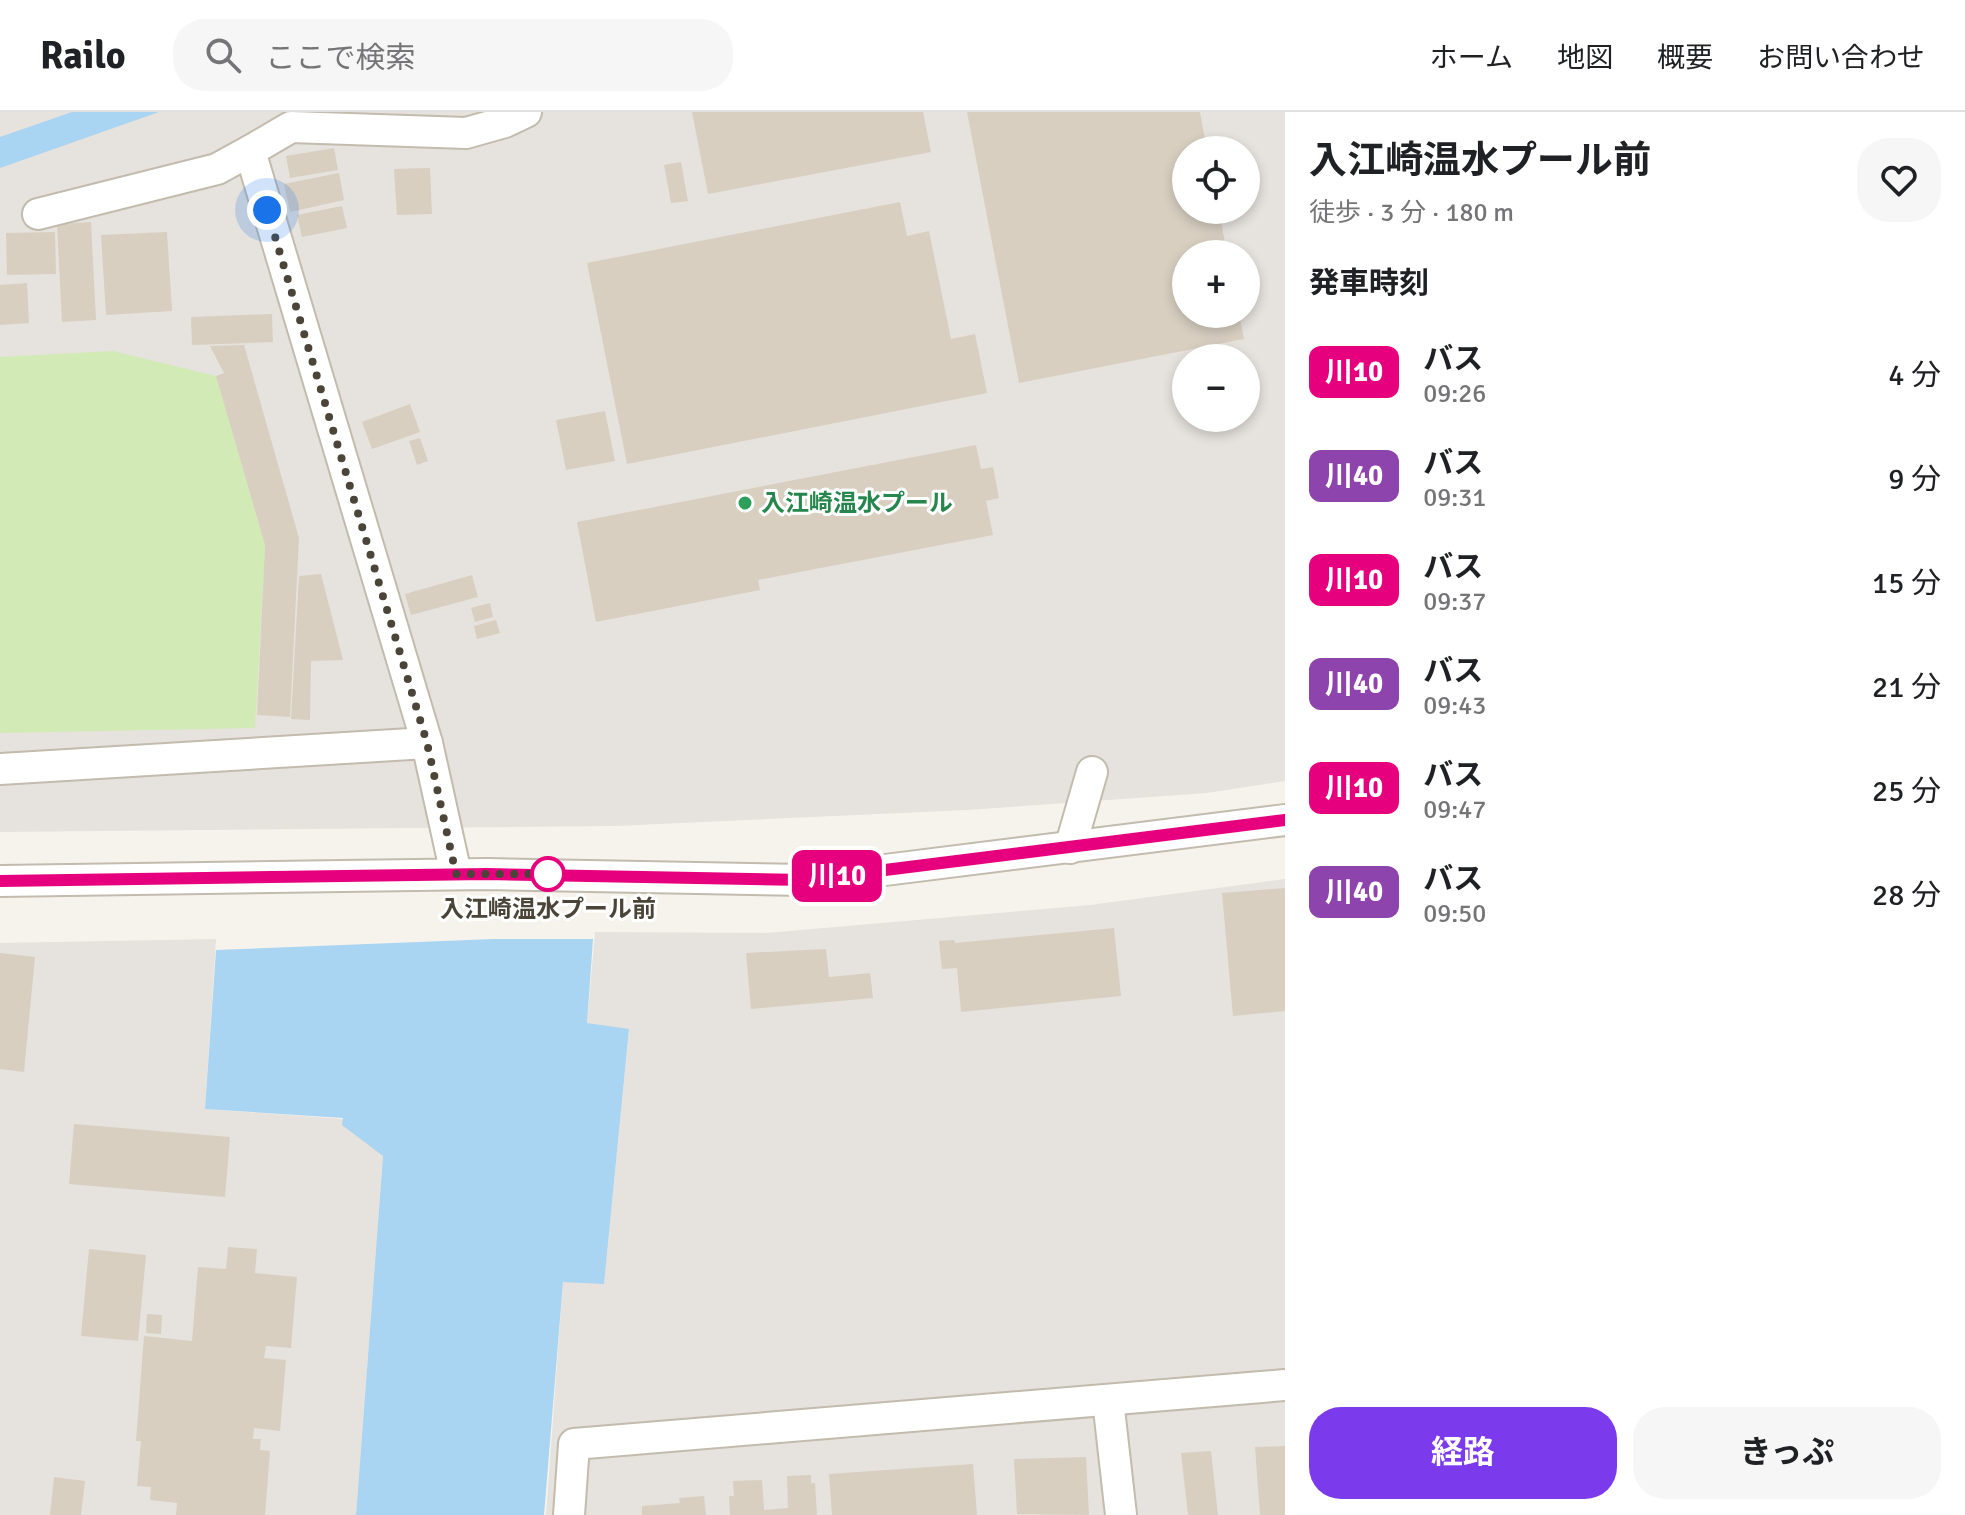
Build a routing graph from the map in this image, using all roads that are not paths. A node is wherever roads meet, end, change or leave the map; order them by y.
1 (526, 112) edge
2 (250, 151) junction
3 (38, 214) dead end
4 (427, 743) junction
5 (0, 769) edge
6 (1092, 772) dead end
7 (1285, 820) edge
8 (1070, 848) junction
9 (456, 874) junction
10 (0, 881) edge
11 (1285, 1385) edge
12 (1108, 1400) junction
13 (569, 1515) edge
14 (1121, 1515) edge

1 - 2 street
2 - 3 street
2 - 4 street
4 - 5 street
4 - 9 street
6 - 8 street
7 - 8 street
8 - 9 street
9 - 10 street
11 - 12 street
12 - 13 street
12 - 14 street

